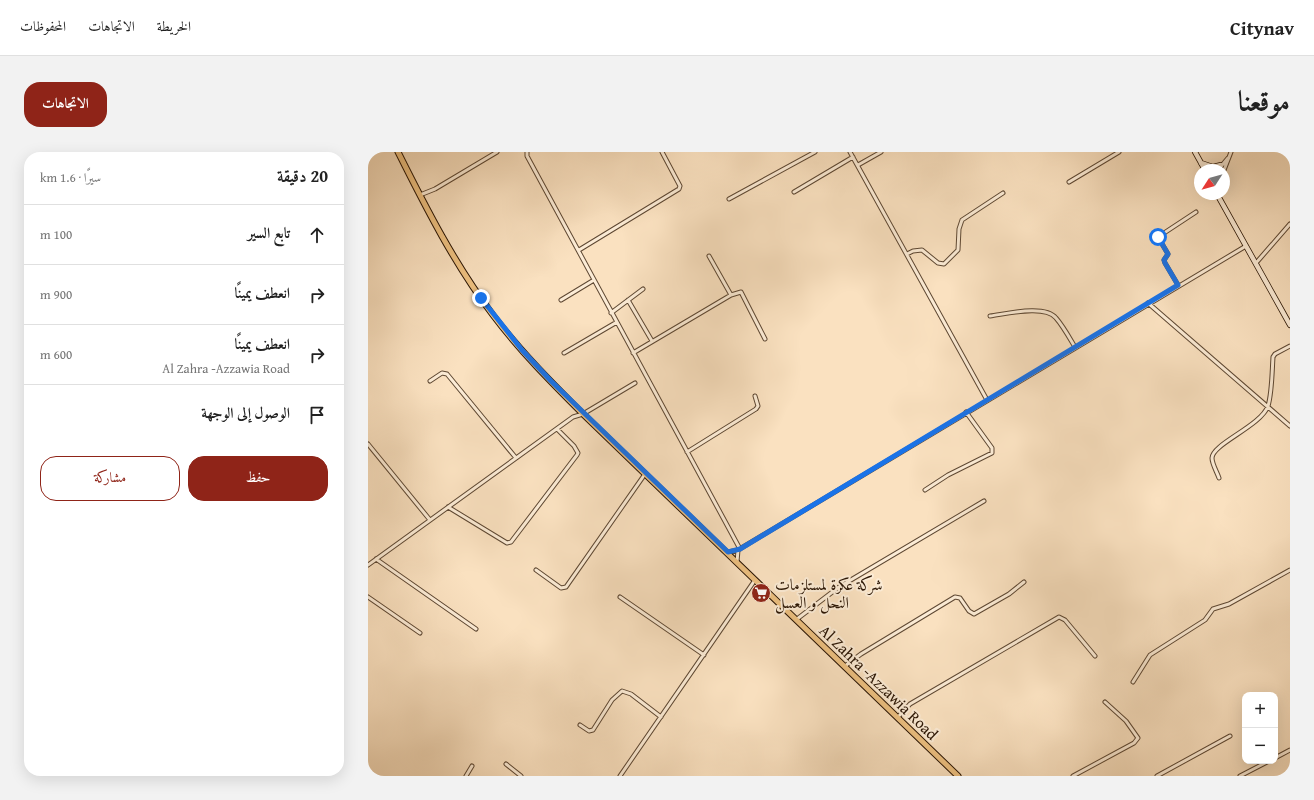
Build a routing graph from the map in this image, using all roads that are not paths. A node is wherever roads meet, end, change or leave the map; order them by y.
1 (398, 152) edge
2 (497, 152) edge
3 (527, 152) edge
4 (662, 152) edge
5 (815, 152) edge
6 (850, 152) edge
7 (881, 152) edge
8 (1120, 152) edge
9 (1195, 152) edge
10 (1231, 152) edge
11 (853, 157) junction
12 (1229, 157) junction
13 (1201, 163) joint
14 (1204, 164) edge
15 (1222, 164) edge
16 (1226, 164) edge
17 (858, 165) junction
18 (1069, 182) dead end
19 (794, 192) dead end
20 (1004, 193) dead end
21 (420, 195) junction
22 (729, 199) dead end
23 (1221, 200) edge
24 (1196, 212) dead end
25 (1290, 224) edge
26 (1246, 246) junction
27 (579, 250) junction
28 (908, 254) junction
29 (709, 256) dead end
30 (1256, 263) junction
31 (594, 280) junction
32 (1178, 285) junction
33 (643, 289) dead end
34 (731, 296) junction
35 (561, 300) dead end
36 (628, 300) junction
37 (1148, 303) junction
38 (612, 312) junction
39 (990, 316) dead end
40 (617, 322) junction
41 (1290, 325) edge
42 (765, 339) dead end
43 (652, 341) junction
44 (1075, 346) junction
45 (1290, 346) edge
46 (564, 353) dead end
47 (633, 353) junction
48 (430, 381) dead end
49 (635, 383) dead end
50 (755, 396) dead end
51 (987, 400) junction
52 (1268, 407) junction
53 (577, 408) junction
54 (966, 412) junction
55 (583, 414) junction
56 (572, 417) junction
57 (1290, 426) edge
58 (557, 429) junction
59 (368, 444) edge
60 (687, 452) junction
61 (516, 458) junction
62 (645, 474) junction
63 (1219, 478) dead end
64 (924, 490) dead end
65 (984, 501) dead end
66 (448, 507) junction
67 (430, 520) junction
68 (739, 549) junction
69 (728, 552) junction
70 (376, 559) junction
71 (737, 562) junction
72 (368, 565) edge
73 (536, 570) dead end
74 (1290, 570) edge
75 (755, 580) junction
76 (1024, 582) dead end
77 (368, 597) edge
78 (620, 597) dead end
79 (797, 619) junction
80 (476, 629) dead end
81 (420, 633) dead end
82 (704, 655) junction
83 (1095, 656) dead end
84 (845, 666) junction
85 (1133, 682) dead end
86 (1105, 702) dead end
87 (661, 717) junction
88 (898, 717) junction
89 (580, 725) dead end
90 (1230, 736) dead end
91 (1290, 750) edge
92 (1278, 756) edge
93 (506, 764) dead end
94 (1263, 764) edge
95 (472, 766) dead end
96 (466, 776) edge
97 (521, 776) edge
98 (620, 776) edge
99 (958, 776) edge
100 (1073, 776) edge
101 (1157, 776) edge
102 (1240, 776) edge

1 - 21 main road, Al Zahra -Azzawia Road
2 - 21 street
3 - 27 street
4 - 27 street
5 - 22 street
6 - 11 street
7 - 17 street
8 - 18 street
9 - 13 street
10 - 12 street
11 - 17 street
11 - 19 street
12 - 15 street
12 - 16 street
13 - 14 street
17 - 28 street
20 - 28 street
21 - 53 main road, Al Zahra -Azzawia Road
23 - 26 street
24 - 32 street
25 - 30 street
26 - 30 street
26 - 32 street
27 - 31 street
28 - 51 street
29 - 34 street
30 - 41 street
31 - 35 street
31 - 38 street
32 - 37 street
33 - 36 street
34 - 42 street
34 - 43 street
36 - 38 street
36 - 43 street
37 - 44 street
37 - 52 street
38 - 40 street
39 - 44 street
40 - 46 street
40 - 47 street
43 - 47 street
44 - 51 street
45 - 52 street
47 - 60 street
48 - 61 street
49 - 55 street
50 - 60 street
51 - 54 street
52 - 57 street
52 - 63 street
53 - 55 main road, Al Zahra -Azzawia Road
53 - 56 street
54 - 64 street
54 - 68 street
55 - 56 street
55 - 62 main road, Al Zahra -Azzawia Road
56 - 58 street
58 - 61 street
58 - 66 street
59 - 67 street
60 - 68 street
61 - 66 street
62 - 69 main road, Al Zahra -Azzawia Road
62 - 73 street
65 - 79 street
66 - 67 street
67 - 70 street
68 - 69 street
68 - 71 street
69 - 71 main road, Al Zahra -Azzawia Road
70 - 72 street
70 - 80 street
71 - 75 main road, Al Zahra -Azzawia Road
74 - 85 street
75 - 79 main road, Al Zahra -Azzawia Road
75 - 82 street
76 - 84 street
77 - 81 street
78 - 82 street
79 - 84 main road, Al Zahra -Azzawia Road
82 - 87 street
83 - 88 street
84 - 88 main road, Al Zahra -Azzawia Road
86 - 100 street
87 - 89 street
87 - 98 street
88 - 99 main road, Al Zahra -Azzawia Road
90 - 101 street
91 - 92 street
93 - 97 street
94 - 102 street
95 - 96 street

